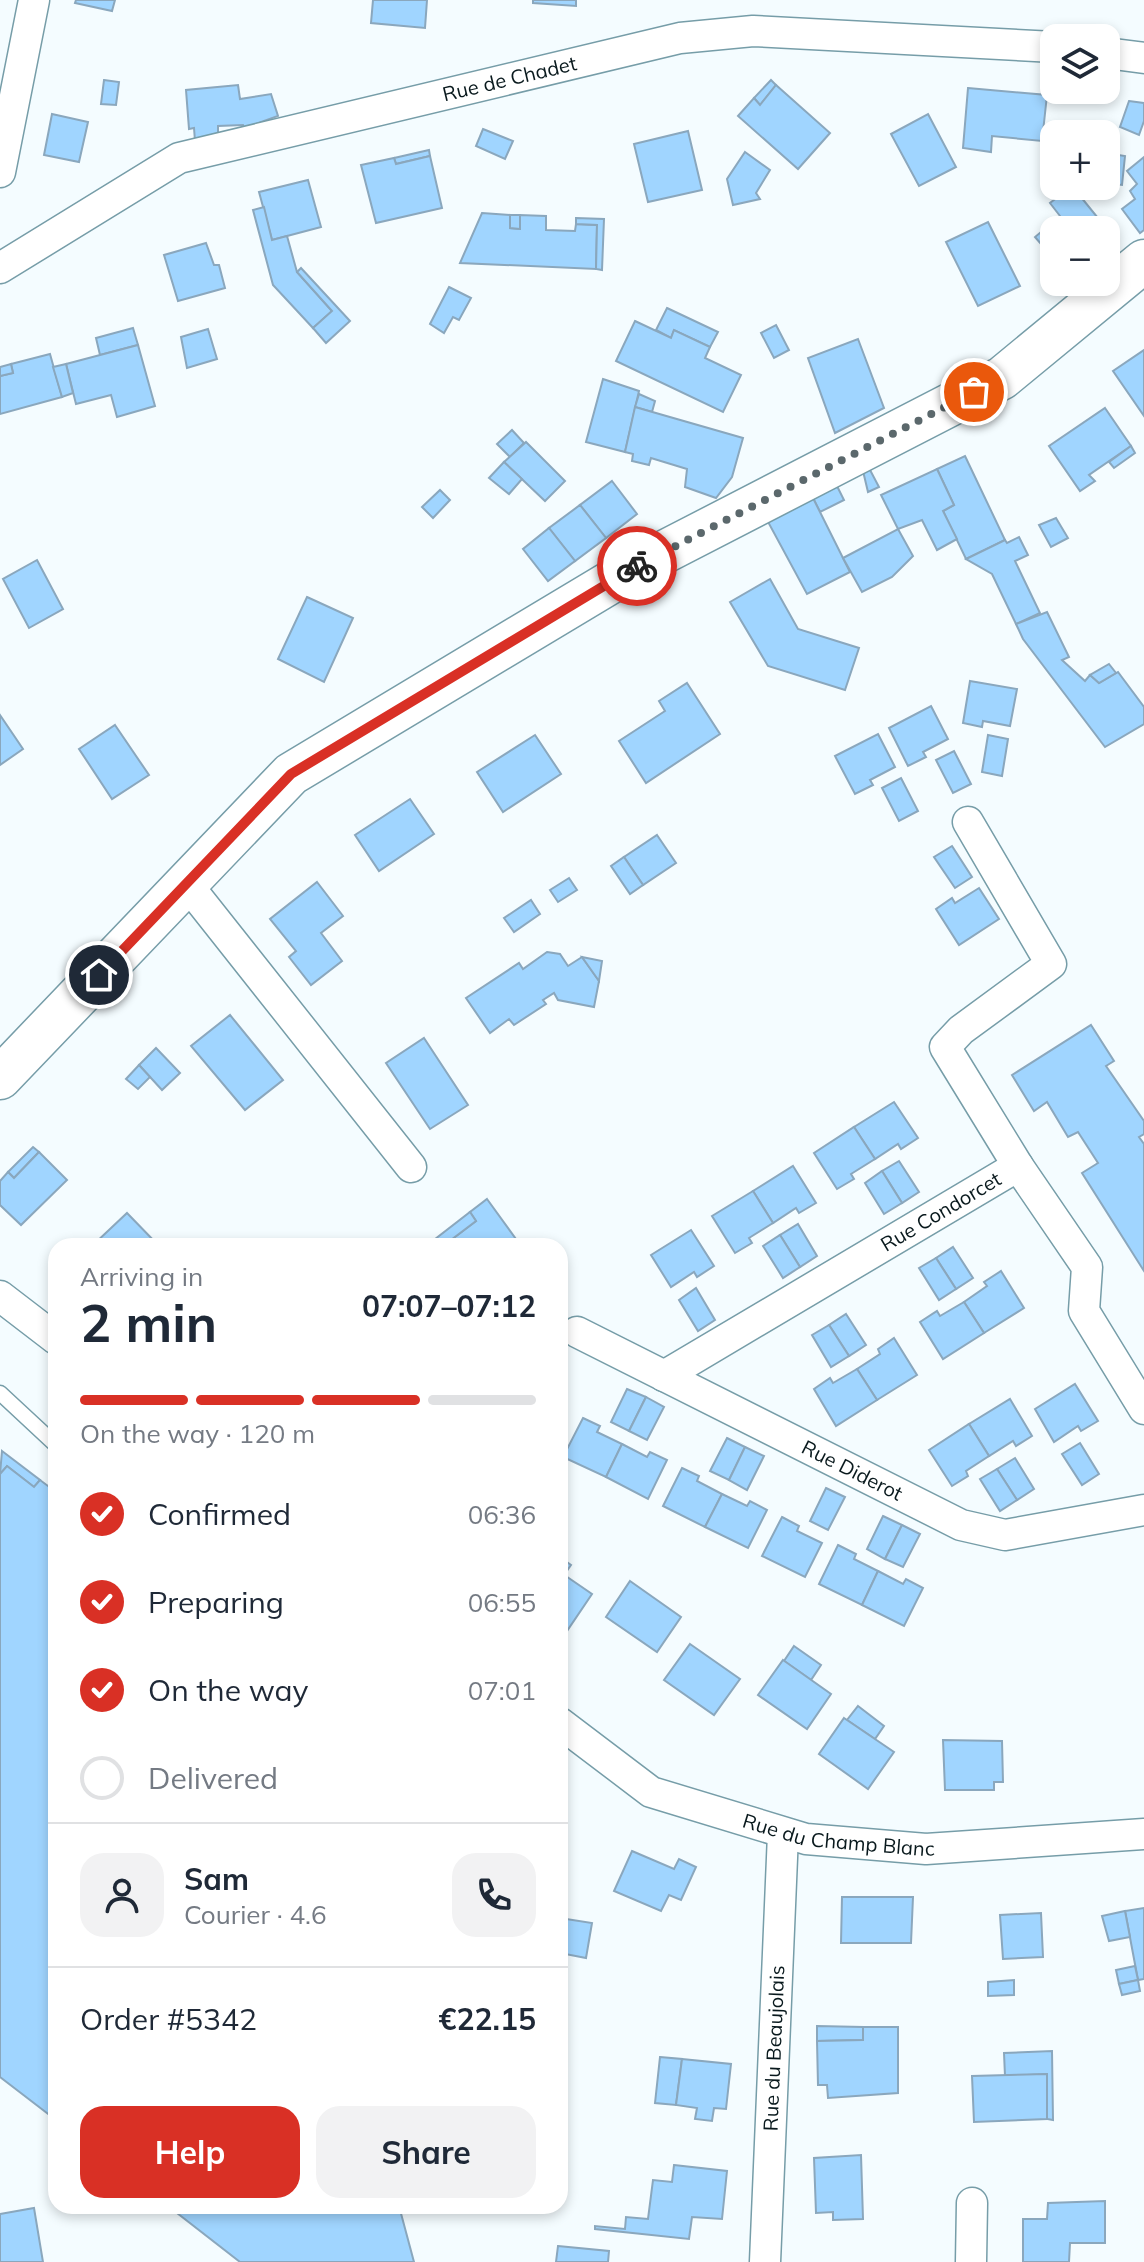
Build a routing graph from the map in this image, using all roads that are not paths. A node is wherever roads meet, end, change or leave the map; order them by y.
1 (34, 0) edge
2 (1040, 46) edge
3 (1120, 55) edge
4 (1144, 58) edge
5 (0, 172) edge
6 (1144, 261) edge
7 (0, 268) edge
8 (968, 822) dead end
9 (186, 883) junction
10 (0, 1078) edge
11 (1018, 1166) junction
12 (411, 1167) dead end
13 (0, 1296) edge
14 (577, 1332) dead end
15 (48, 1333) edge
16 (664, 1376) junction
17 (0, 1393) edge
18 (1144, 1409) edge
19 (48, 1438) edge
20 (1144, 1510) edge
21 (568, 1729) edge
22 (783, 1834) junction
23 (1144, 1834) edge
24 (972, 2203) dead end
25 (765, 2262) edge
26 (971, 2262) edge

1 - 5 street
2 - 7 street, Rue de Chadet
3 - 4 street
6 - 9 main road
8 - 11 street
9 - 10 main road
9 - 12 street
11 - 16 street, Rue Condorcet
11 - 18 street, Rue Condorcet
13 - 15 street
14 - 16 street, Rue Diderot
16 - 20 street, Rue Diderot
17 - 19 lane
21 - 22 street, Rue du Champ Blanc
22 - 23 street, Rue du Champ Blanc
22 - 25 street, Rue du Beaujolais
24 - 26 street

